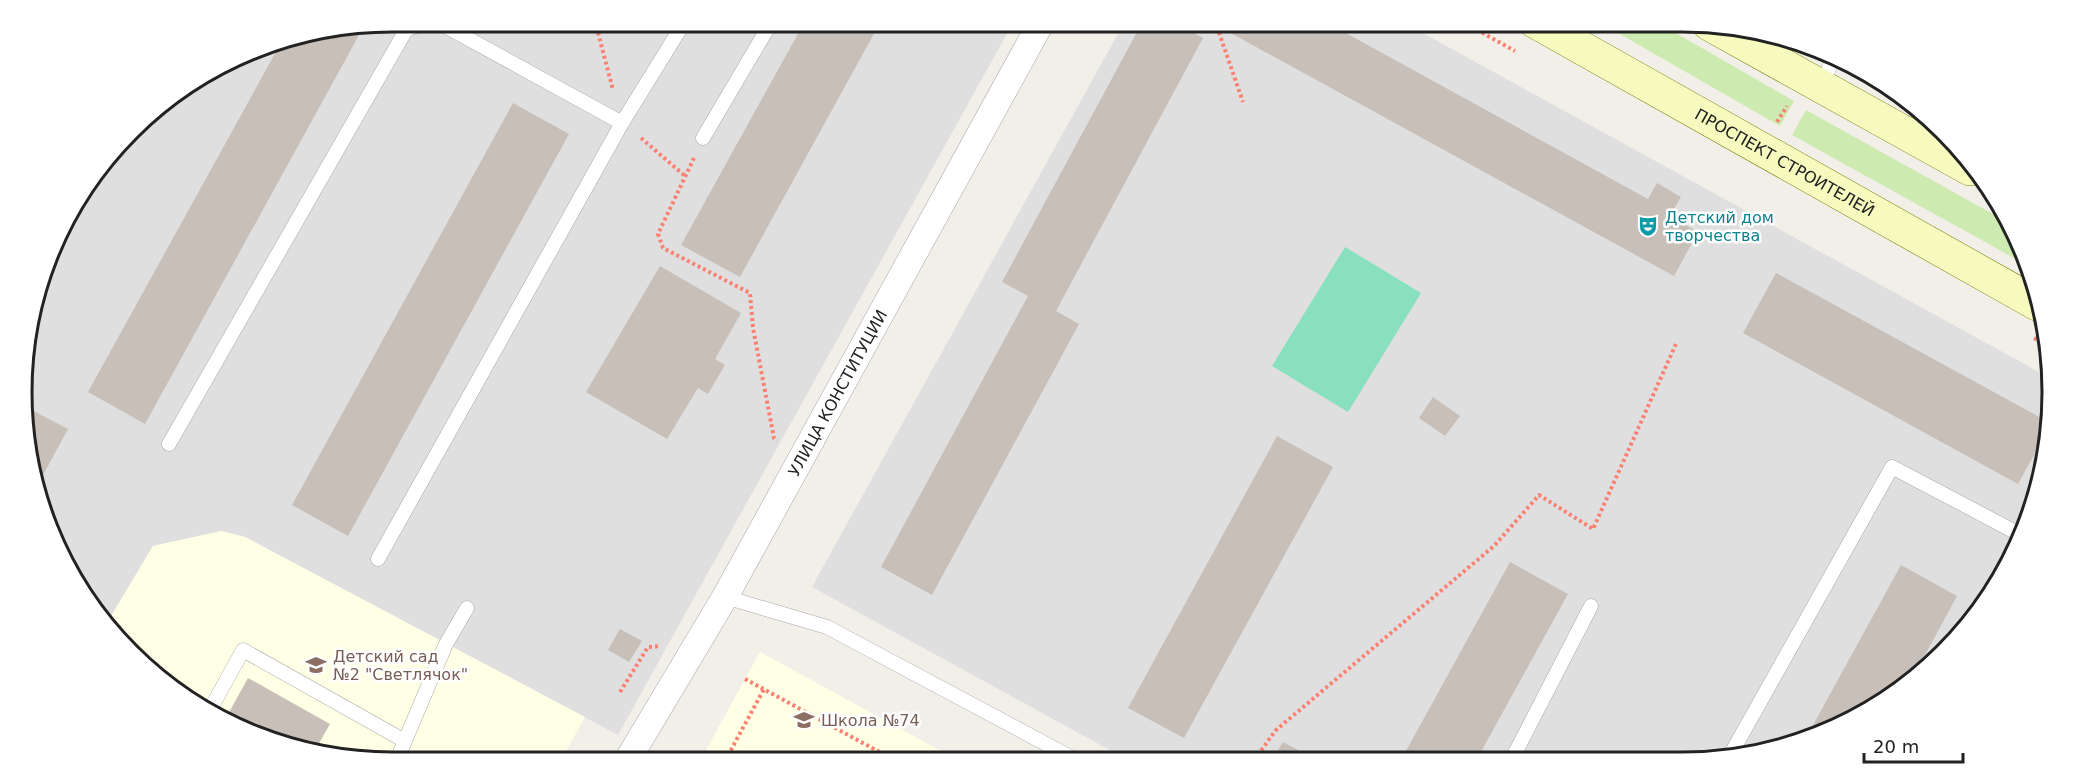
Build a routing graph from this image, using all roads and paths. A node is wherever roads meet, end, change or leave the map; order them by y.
1 (405, 32) edge
2 (456, 32) edge
3 (598, 32) edge
4 (678, 32) edge
5 (766, 32) edge
6 (1036, 32) edge
7 (1219, 32) edge
8 (1554, 32) edge
9 (1734, 36) edge
10 (1820, 75) edge
11 (1243, 102) dead end
12 (622, 123) junction
13 (703, 138) joint
14 (1760, 148) junction
15 (1961, 163) edge
16 (685, 176) junction
17 (2031, 300) edge
18 (1676, 344) dead end
19 (169, 444) dead end
20 (797, 464) junction
21 (2014, 532) edge
22 (378, 559) dead end
23 (725, 597) junction
24 (1591, 606) dead end
25 (467, 608) dead end
26 (669, 645) dead end
27 (745, 680) dead end
28 (764, 689) junction
29 (620, 692) dead end
30 (213, 704) edge
31 (405, 741) junction
32 (1735, 747) edge
33 (400, 752) edge
34 (632, 752) edge
35 (730, 752) edge
36 (880, 752) edge
37 (1061, 752) edge
38 (1260, 752) edge
39 (1516, 752) edge

1 - 19 lane
2 - 12 lane
3 - 12 path
4 - 12 lane
5 - 13 lane
6 - 20 street, УЛИЦА КОНСТИТУЦИИ
7 - 11 path
8 - 14 street, ПРОСПЕКТ СТРОИТЕЛЕЙ
9 - 10 street
10 - 14 path
10 - 15 street
12 - 16 path
12 - 22 lane
13 - 16 path
14 - 17 street, ПРОСПЕКТ СТРОИТЕЛЕЙ
16 - 20 path
18 - 38 path
20 - 23 street, УЛИЦА КОНСТИТУЦИИ
21 - 32 lane
23 - 34 street, УЛИЦА КОНСТИТУЦИИ
23 - 37 lane
24 - 39 lane
25 - 31 lane
26 - 29 path
27 - 28 path
28 - 35 path
28 - 36 path
30 - 31 lane
31 - 33 lane

